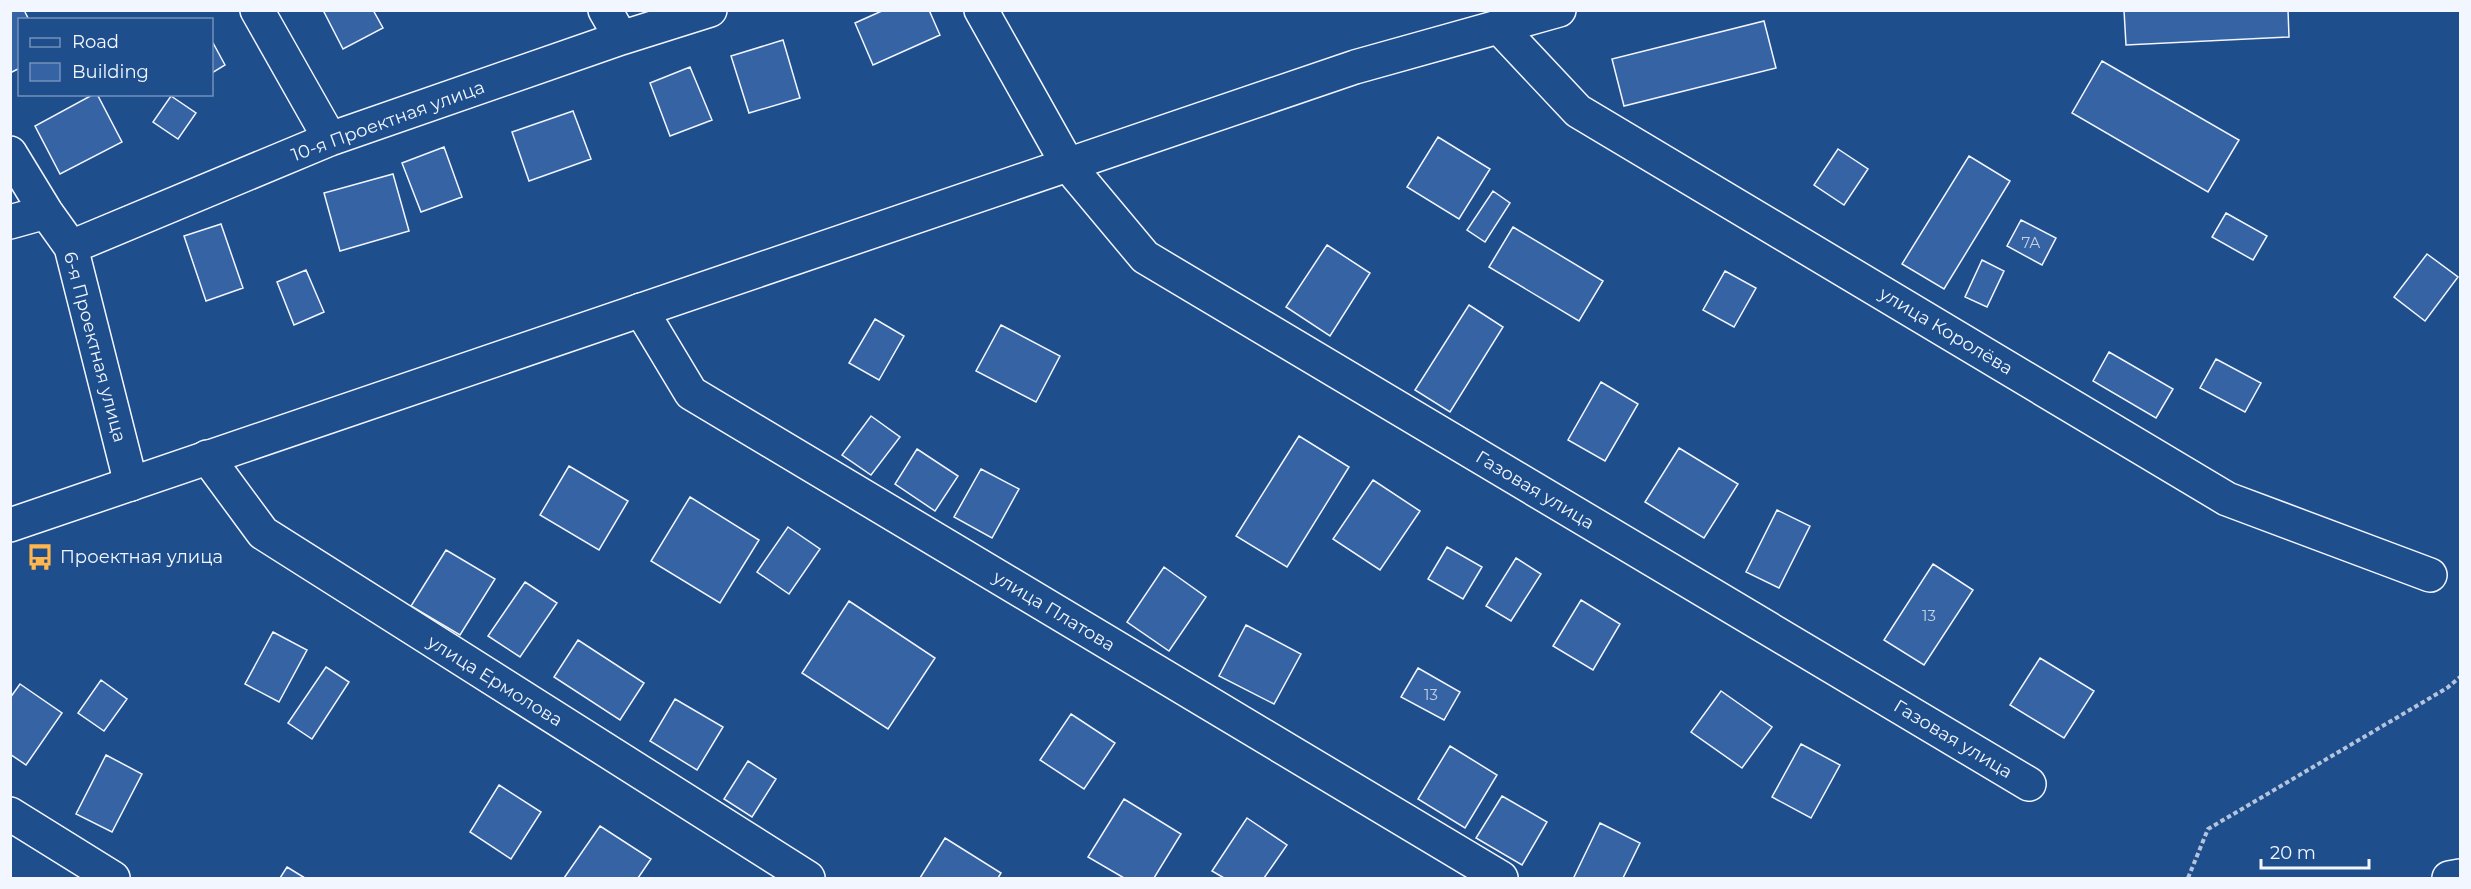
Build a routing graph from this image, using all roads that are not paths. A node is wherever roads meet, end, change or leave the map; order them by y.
1 (257, 10) edge
2 (605, 10) edge
3 (710, 10) edge
4 (981, 10) edge
5 (1558, 10) edge
6 (1499, 27) junction
7 (621, 38) junction
8 (330, 139) junction
9 (10, 153) edge
10 (1068, 165) junction
11 (46, 212) junction
12 (10, 222) edge
13 (71, 247) junction
14 (640, 310) junction
15 (207, 458) junction
16 (131, 484) junction
17 (10, 525) edge
18 (2430, 575) dead end
19 (2029, 784) dead end
20 (10, 814) edge
21 (2460, 876) edge
22 (113, 879) edge
23 (808, 879) edge
24 (1501, 879) edge
25 (2449, 879) edge

1 - 8 street
2 - 7 street
3 - 7 street, 10-я Проектная улица
4 - 10 street, Газовая улица
5 - 6 street
6 - 10 street
6 - 18 street, улица Королёва
7 - 8 street, 10-я Проектная улица
8 - 13 street, 10-я Проектная улица
9 - 11 street, 6-я Проектная улица
10 - 14 street
10 - 19 street, Газовая улица
11 - 12 street
11 - 13 street, 6-я Проектная улица
13 - 16 street, 6-я Проектная улица
14 - 15 street
14 - 24 street, улица Платова
15 - 16 street
15 - 23 street, улица Ермолова
16 - 17 street
20 - 22 street
21 - 25 street

